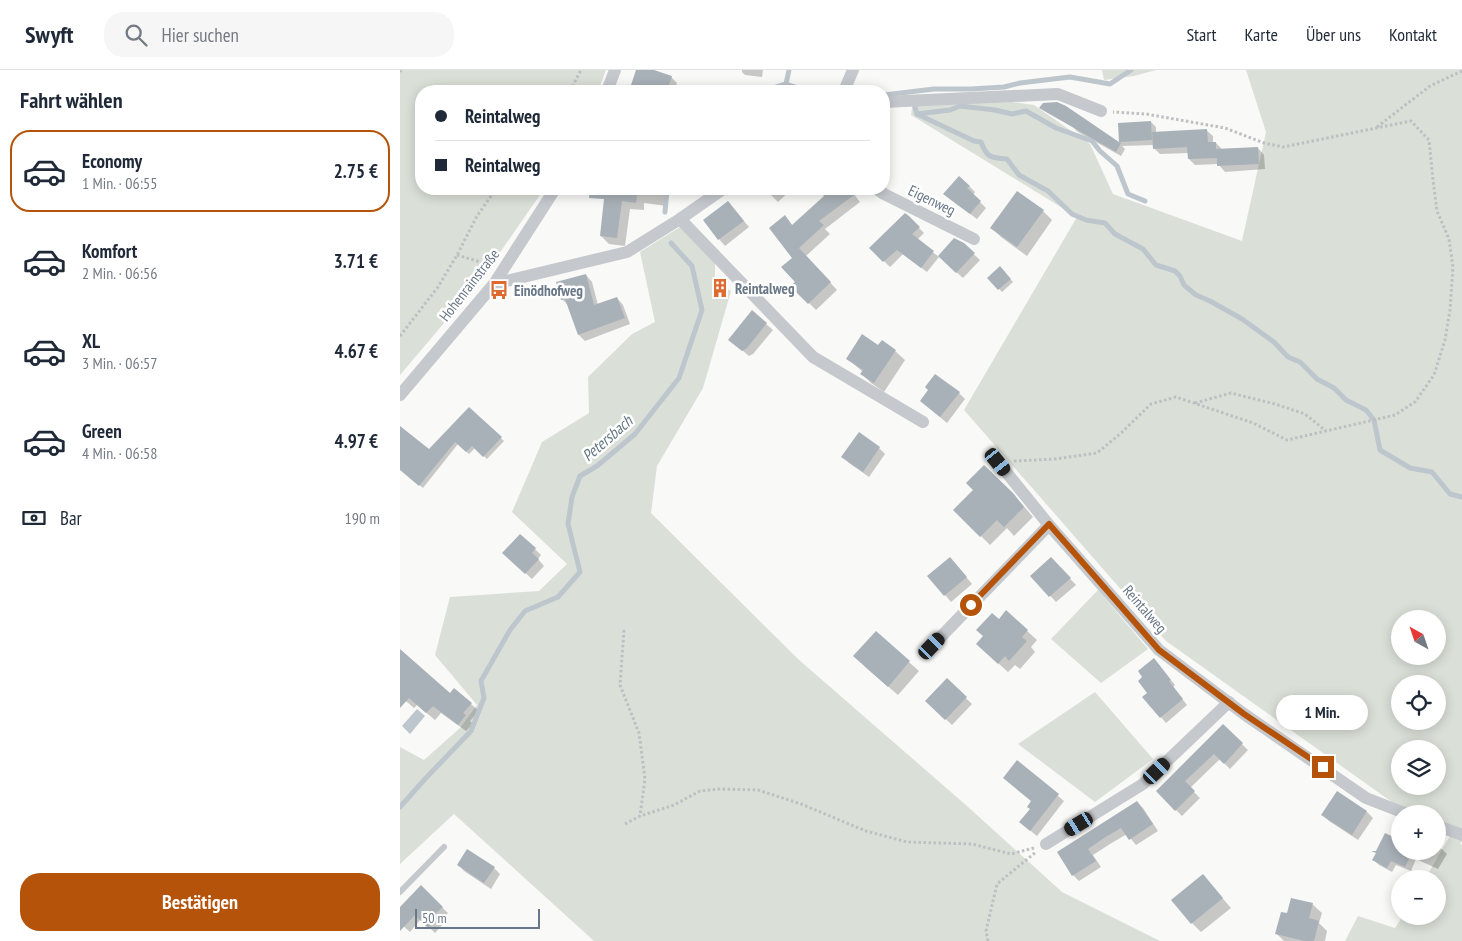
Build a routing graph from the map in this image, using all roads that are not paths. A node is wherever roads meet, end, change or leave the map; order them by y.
1 (615, 70) edge
2 (853, 70) edge
3 (609, 85) edge
4 (847, 85) edge
5 (890, 102) edge
6 (1101, 111) road end
7 (552, 195) edge
8 (714, 195) edge
9 (886, 195) edge
10 (680, 219) junction
11 (974, 239) dead end
12 (494, 284) junction
13 (400, 395) edge
14 (924, 422) dead end
15 (998, 462) road end
16 (1049, 524) junction
17 (932, 646) dead end
18 (1229, 702) junction
19 (1391, 808) edge
20 (1446, 829) edge
21 (1462, 835) edge
22 (1046, 844) road end
23 (444, 847) dead end
24 (400, 892) edge

1 - 3 street
2 - 4 street
5 - 6 street
7 - 12 street, Hohenrainstraße
8 - 10 street
9 - 11 street, Eigenweg
10 - 12 street
10 - 14 street
12 - 13 street, Hohenrainstraße
15 - 16 street, Reintalweg
16 - 17 street
16 - 18 street, Reintalweg
18 - 19 street, Reintalweg
18 - 22 street
20 - 21 street
23 - 24 lane

